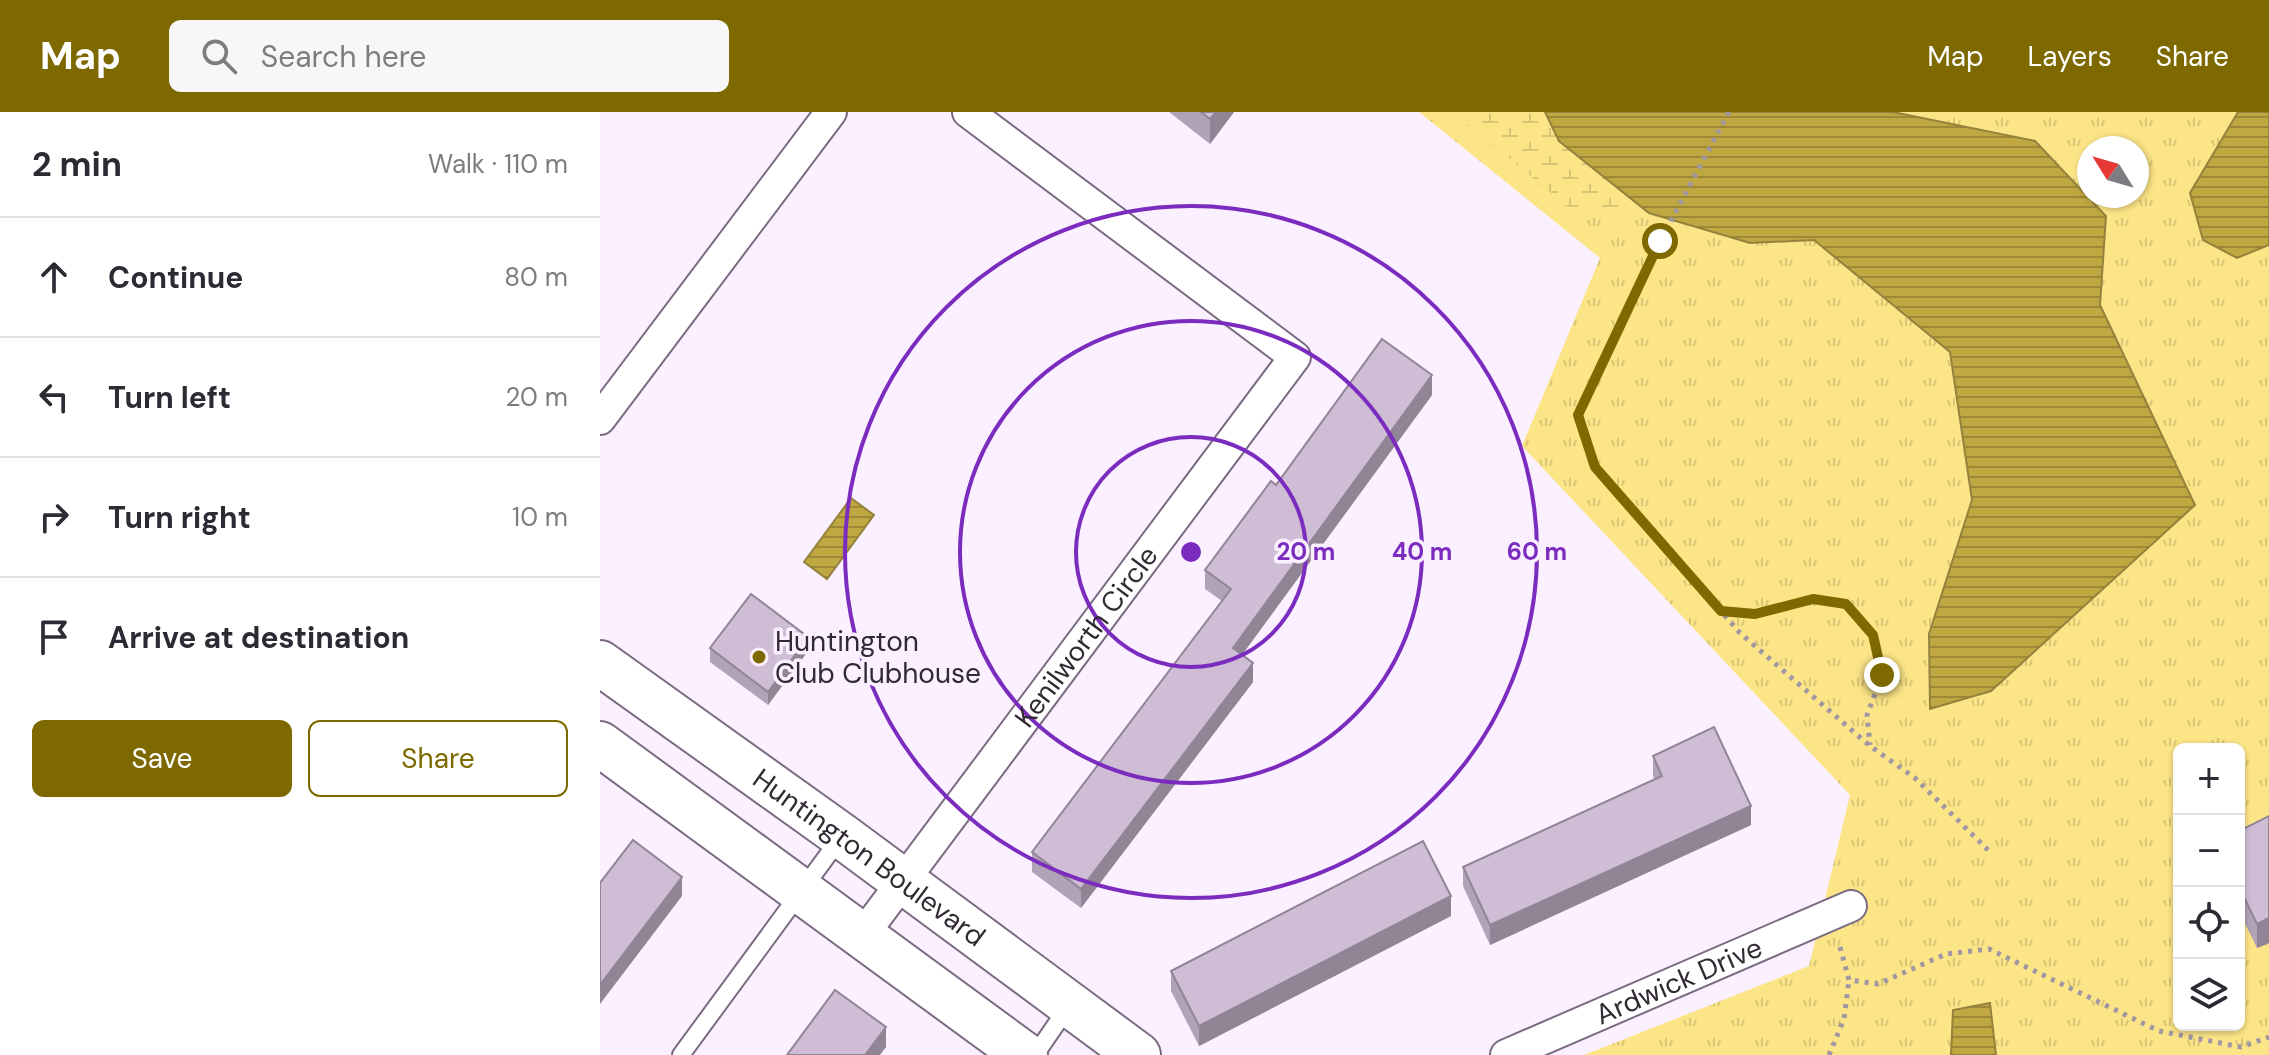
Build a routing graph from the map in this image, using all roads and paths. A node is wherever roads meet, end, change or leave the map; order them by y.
1 (831, 112) edge
2 (968, 112) edge
3 (1729, 112) edge
4 (600, 419) edge
5 (1721, 611) junction
6 (600, 663) edge
7 (600, 744) edge
8 (1870, 746) junction
9 (842, 836) junction
10 (1988, 850) dead end
11 (901, 881) junction
12 (801, 891) junction
13 (1841, 911) joint
14 (862, 936) junction
15 (1849, 980) junction
16 (1069, 1006) junction
17 (2269, 1037) edge
18 (681, 1055) edge
19 (1025, 1055) edge
20 (1035, 1055) edge
21 (1138, 1055) edge
22 (1506, 1055) edge
23 (1829, 1055) edge

1 - 4 street
2 - 11 street, Kenilworth Circle
3 - 5 path
5 - 8 path
5 - 8 path
6 - 9 street, Huntington Boulevard
7 - 12 street
8 - 10 path
9 - 11 street, Huntington Boulevard
9 - 12 lane
11 - 14 street, Kenilworth Circle
11 - 16 street, Huntington Boulevard
12 - 14 street
12 - 18 lane
13 - 15 path
13 - 22 street, Ardwick Drive
14 - 19 street
15 - 17 path
15 - 23 path
16 - 20 lane
16 - 21 street, Huntington Boulevard

